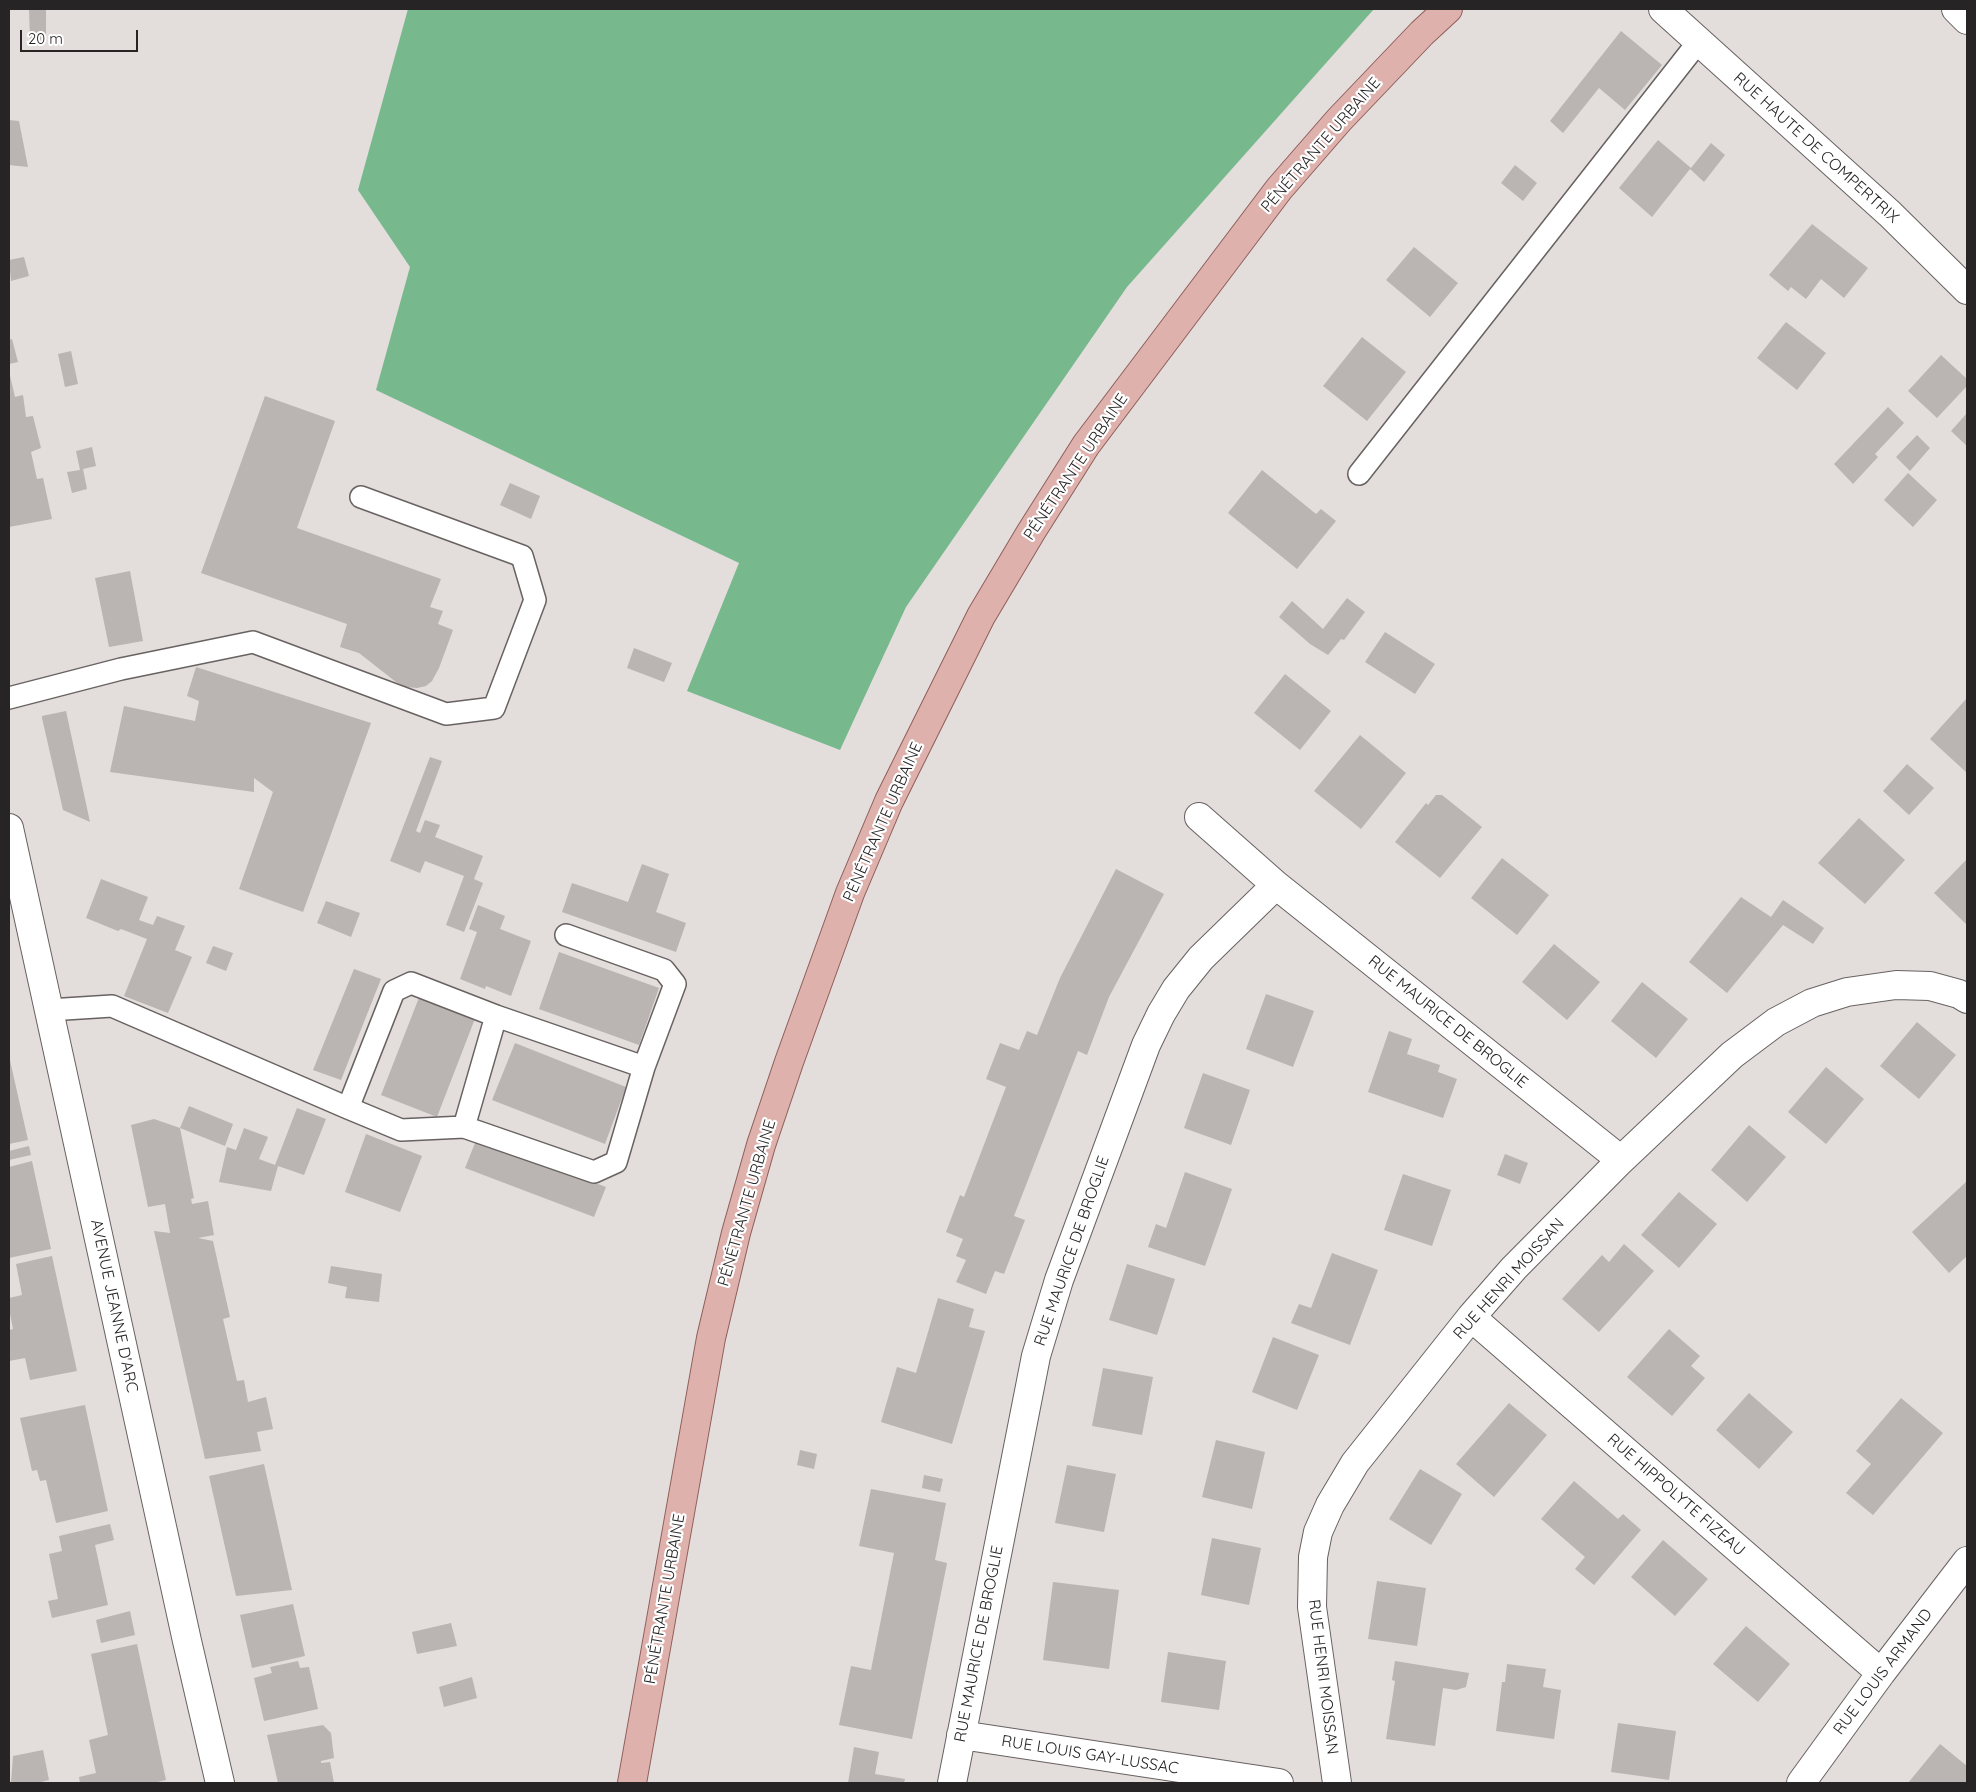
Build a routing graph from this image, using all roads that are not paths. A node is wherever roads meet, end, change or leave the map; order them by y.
1 (1448, 9) edge
2 (1663, 9) edge
3 (1956, 9) edge
4 (1967, 20) edge
5 (1699, 41) junction
6 (1967, 290) edge
7 (1359, 474) dead end
8 (361, 497) dead end
9 (9, 698) edge
10 (1199, 817) dead end
11 (10, 839) edge
12 (1276, 885) junction
13 (566, 935) dead end
14 (1967, 999) edge
15 (49, 1010) junction
16 (496, 1016) junction
17 (644, 1067) junction
18 (348, 1108) junction
19 (464, 1126) junction
20 (1621, 1160) junction
21 (1471, 1317) junction
22 (1967, 1561) edge
23 (1881, 1673) junction
24 (961, 1735) junction
25 (220, 1783) edge
26 (632, 1783) edge
27 (952, 1783) edge
28 (1279, 1783) edge
29 (1337, 1783) edge
30 (1800, 1783) edge

1 - 26 main road, PÉNÉTRANTE URBAINE
2 - 5 street, RUE HAUTE DE COMPERTRIX
3 - 4 street
5 - 6 street, RUE HAUTE DE COMPERTRIX
5 - 7 lane
8 - 9 lane
10 - 12 street, RUE MAURICE DE BROGLIE
11 - 15 street, AVENUE JEANNE D'ARC
12 - 20 street, RUE MAURICE DE BROGLIE
12 - 24 street, RUE MAURICE DE BROGLIE
13 - 17 lane
14 - 20 street, RUE HENRI MOISSAN
15 - 18 lane
15 - 25 street, AVENUE JEANNE D'ARC
16 - 17 lane
16 - 18 lane
16 - 19 lane
17 - 19 lane
18 - 19 lane
20 - 21 street, RUE HENRI MOISSAN
21 - 23 street, RUE HIPPOLYTE FIZEAU
21 - 29 street, RUE HENRI MOISSAN
22 - 23 street, RUE LOUIS ARMAND
23 - 30 street, RUE LOUIS ARMAND
24 - 27 street, RUE MAURICE DE BROGLIE
24 - 28 street, RUE LOUIS GAY-LUSSAC

